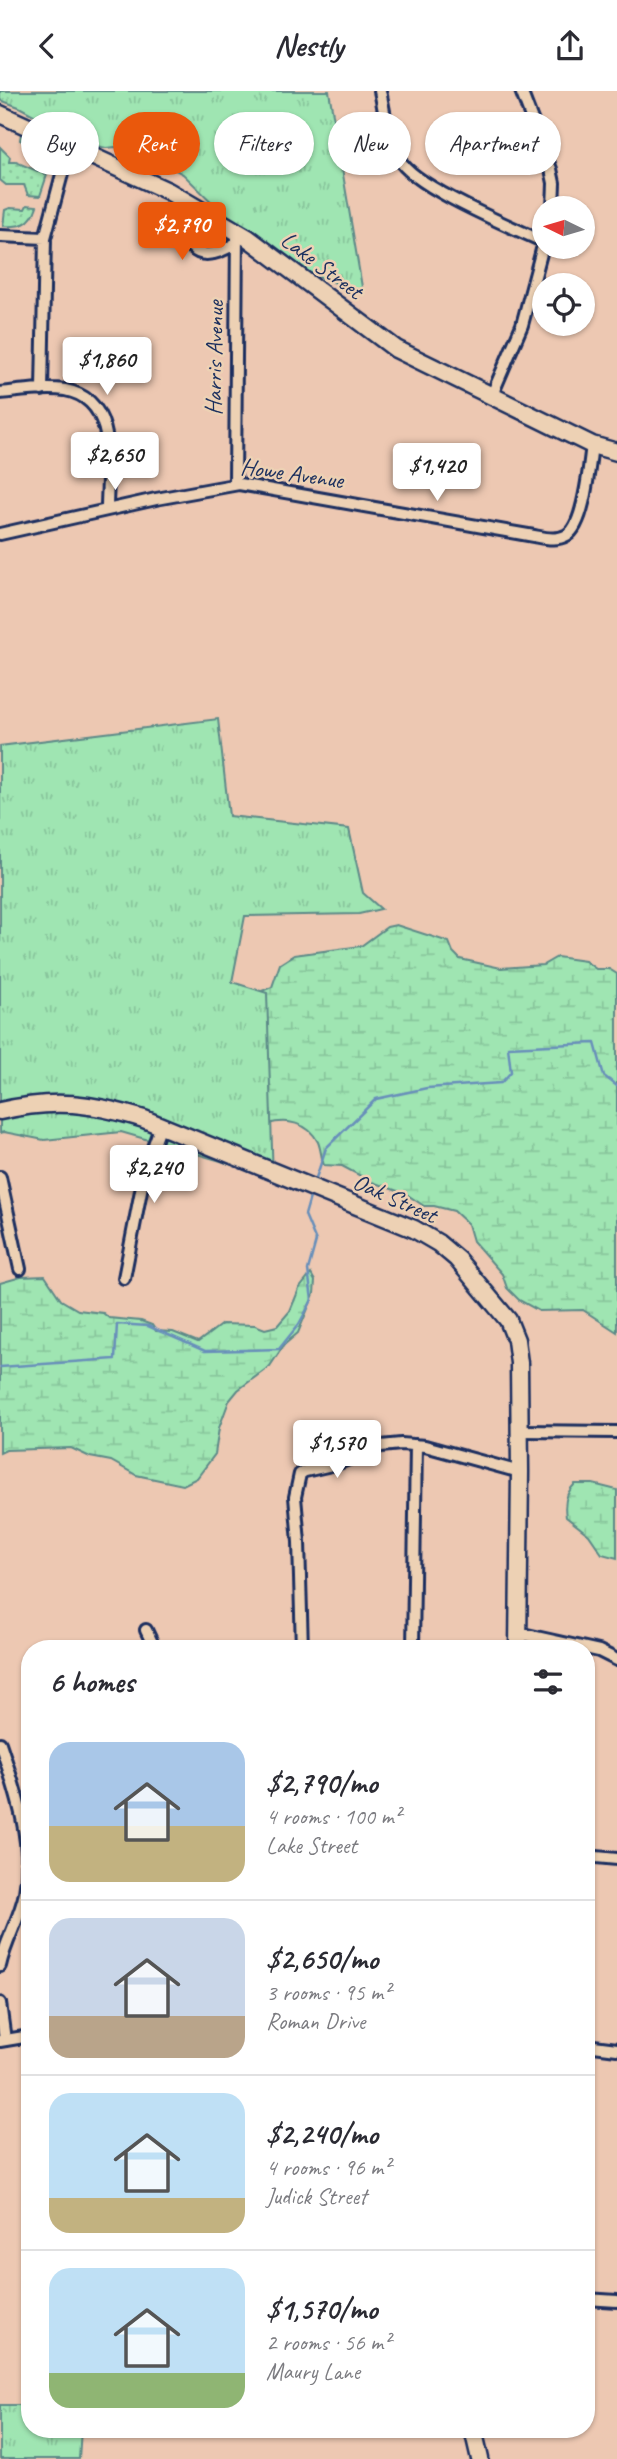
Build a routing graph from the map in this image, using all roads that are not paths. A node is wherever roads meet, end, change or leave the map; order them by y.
1 (380, 91) edge
2 (521, 91) edge
3 (0, 114) edge
4 (21, 123) edge
5 (99, 158) edge
6 (62, 175) edge
7 (175, 196) junction
8 (553, 196) edge
9 (0, 236) edge
10 (236, 237) junction
11 (45, 238) junction
12 (42, 390) junction
13 (0, 393) edge
14 (491, 397) junction
15 (592, 445) junction
16 (617, 452) edge
17 (235, 484) junction
18 (107, 509) junction
19 (0, 534) edge
20 (0, 1111) edge
21 (161, 1125) junction
22 (0, 1177) edge
23 (20, 1269) dead end
24 (124, 1278) dead end
25 (520, 1431) junction
26 (617, 1432) edge
27 (416, 1445) junction
28 (520, 1472) junction
29 (146, 1630) dead end
30 (151, 1640) edge
31 (302, 1640) edge
32 (413, 1640) edge
33 (518, 1640) edge
34 (595, 1651) edge
35 (617, 1660) edge
36 (0, 1744) edge
37 (21, 1814) edge
38 (595, 1857) edge
39 (617, 1859) edge
40 (21, 1905) edge
41 (0, 1966) edge
42 (0, 2003) edge
43 (21, 2038) edge
44 (2, 2041) edge
45 (595, 2046) edge
46 (617, 2049) edge
47 (595, 2300) edge
48 (617, 2301) edge
49 (475, 2438) edge
50 (480, 2459) edge

1 - 14 street
2 - 8 street
3 - 4 street, Lake Street
5 - 7 street, Lake Street
6 - 11 street
7 - 10 street, Lake Street
7 - 10 street
9 - 11 street
10 - 14 street, Lake Street
10 - 17 street, Harris Avenue
11 - 12 street
12 - 13 street
12 - 18 street
14 - 15 street, Lake Street
15 - 16 street, Lake Street
15 - 17 street, Howe Avenue
17 - 18 street, Howe Avenue
18 - 19 street, Howe Avenue
20 - 21 street, Oak Street
21 - 24 street
21 - 25 street, Oak Street
22 - 23 street
25 - 26 street
25 - 28 street, Oak Street
27 - 28 street
27 - 31 street
27 - 32 street
28 - 33 street, Oak Street
29 - 30 street
34 - 35 street
36 - 37 street
38 - 39 street
40 - 41 street
42 - 44 street
43 - 44 street
45 - 46 street
47 - 48 street
49 - 50 street

